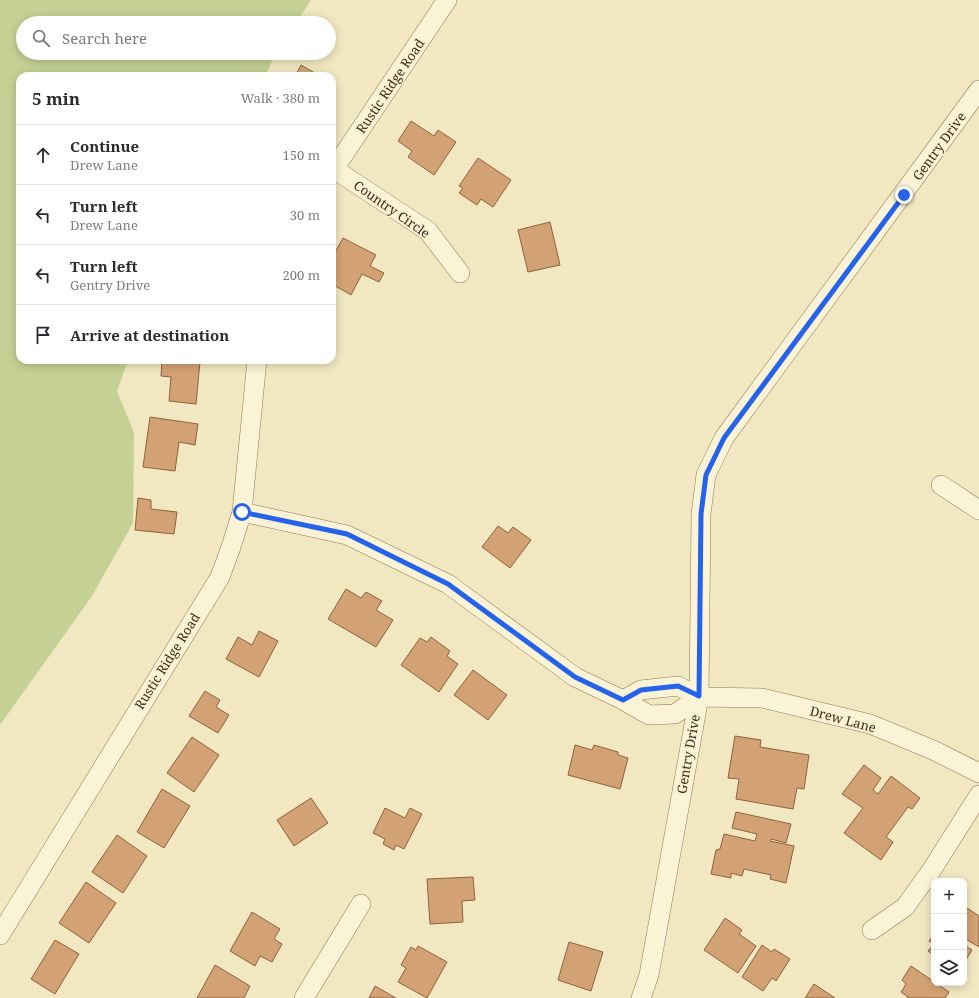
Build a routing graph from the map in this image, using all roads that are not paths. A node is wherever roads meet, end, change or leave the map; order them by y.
1 (447, 0) edge
2 (979, 90) edge
3 (336, 166) edge
4 (336, 173) edge
5 (460, 273) dead end
6 (257, 364) edge
7 (941, 485) dead end
8 (979, 510) edge
9 (242, 512) junction
10 (699, 696) junction
11 (623, 700) junction
12 (979, 773) edge
13 (979, 795) edge
14 (362, 904) dead end
15 (872, 930) dead end
16 (0, 935) edge
17 (304, 998) edge
18 (640, 998) edge

1 - 3 street, Rustic Ridge Road
2 - 10 street, Gentry Drive
4 - 5 street, Country Circle
6 - 9 street, Rustic Ridge Road
7 - 8 street
9 - 11 street
9 - 16 street, Rustic Ridge Road
10 - 11 street, Drew Lane
10 - 11 street
10 - 12 street, Drew Lane
10 - 18 street, Gentry Drive
13 - 15 street
14 - 17 street

